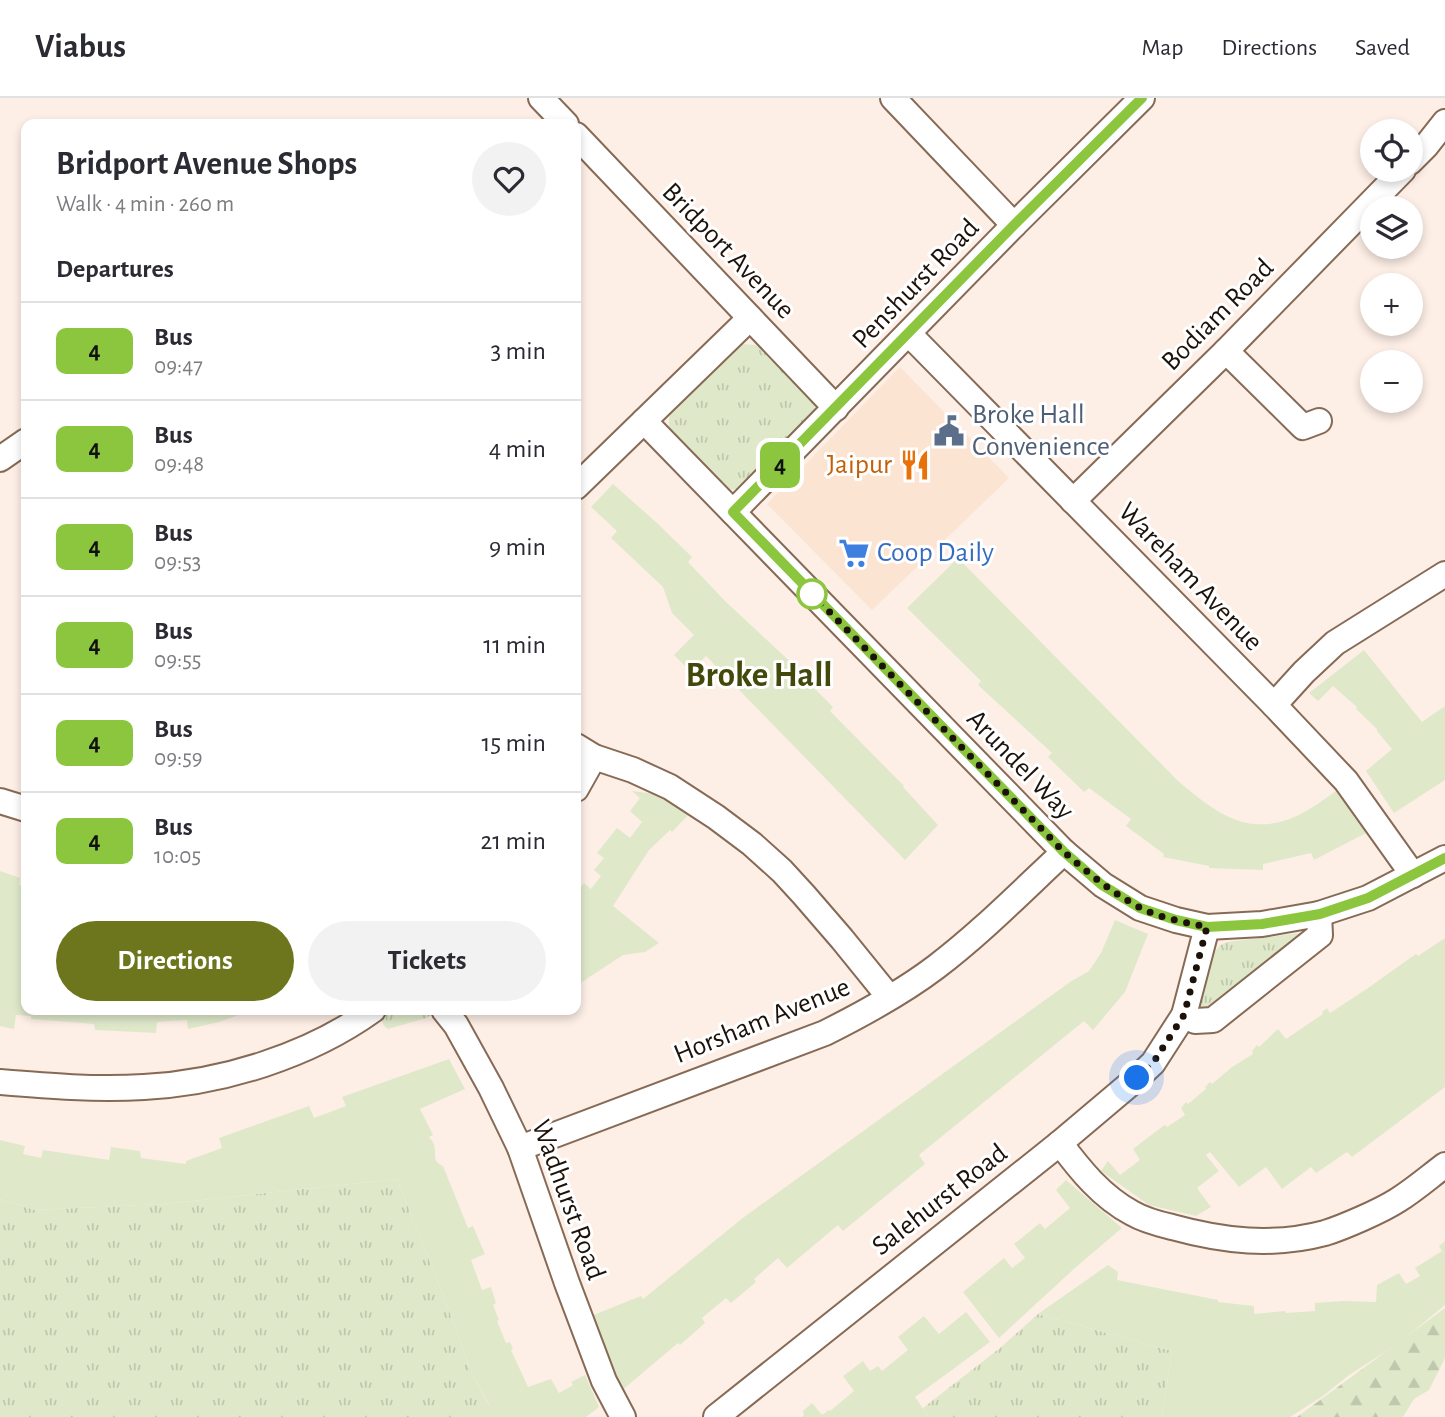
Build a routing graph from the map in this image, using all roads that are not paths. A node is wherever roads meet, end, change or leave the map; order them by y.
1 (541, 98) edge
2 (893, 98) edge
3 (1142, 98) edge
4 (561, 119) edge
5 (1445, 122) edge
6 (581, 140) edge
7 (1423, 149) edge
8 (1391, 182) edge
9 (1014, 225) junction
10 (750, 318) junction
11 (909, 334) junction
12 (1226, 351) junction
13 (836, 408) junction
14 (644, 421) junction
15 (1307, 430) dead end
16 (21, 444) edge
17 (0, 459) edge
18 (581, 482) edge
19 (1073, 501) junction
20 (733, 512) junction
21 (1445, 574) edge
22 (1274, 705) junction
23 (585, 752) edge
24 (0, 801) edge
25 (21, 807) edge
26 (1064, 852) junction
27 (1445, 858) edge
28 (1413, 875) junction
29 (1320, 914) junction
30 (1207, 927) junction
31 (889, 997) junction
32 (365, 1015) edge
33 (448, 1015) edge
34 (1184, 1015) junction
35 (0, 1082) edge
36 (1060, 1143) junction
37 (520, 1148) junction
38 (1445, 1165) edge
39 (718, 1416) edge
40 (623, 1417) edge

1 - 4 street
2 - 9 street
3 - 9 street, Penshurst Road
5 - 7 street
6 - 10 street, Bridport Avenue
8 - 12 street, Bodiam Road
9 - 11 street, Penshurst Road
10 - 13 street, Bridport Avenue
10 - 14 street
11 - 13 street, Penshurst Road
11 - 19 street, Wareham Avenue
12 - 15 street
12 - 19 street, Bodiam Road
13 - 20 street, Penshurst Road
14 - 18 street
14 - 20 street, Arundel Way
16 - 17 street
19 - 22 street, Wareham Avenue
20 - 26 street, Arundel Way
21 - 22 street
22 - 28 street, Wareham Avenue
23 - 31 street
24 - 25 street
26 - 30 street, Arundel Way
26 - 31 street, Horsham Avenue
27 - 28 street, Arundel Way
28 - 29 street, Arundel Way
29 - 30 street, Arundel Way
29 - 34 street
30 - 34 street, Salehurst Road
31 - 37 street, Horsham Avenue
32 - 35 street
33 - 37 street, Wadhurst Road
34 - 36 street, Salehurst Road
36 - 38 street
36 - 39 street, Salehurst Road
37 - 40 street, Wadhurst Road

